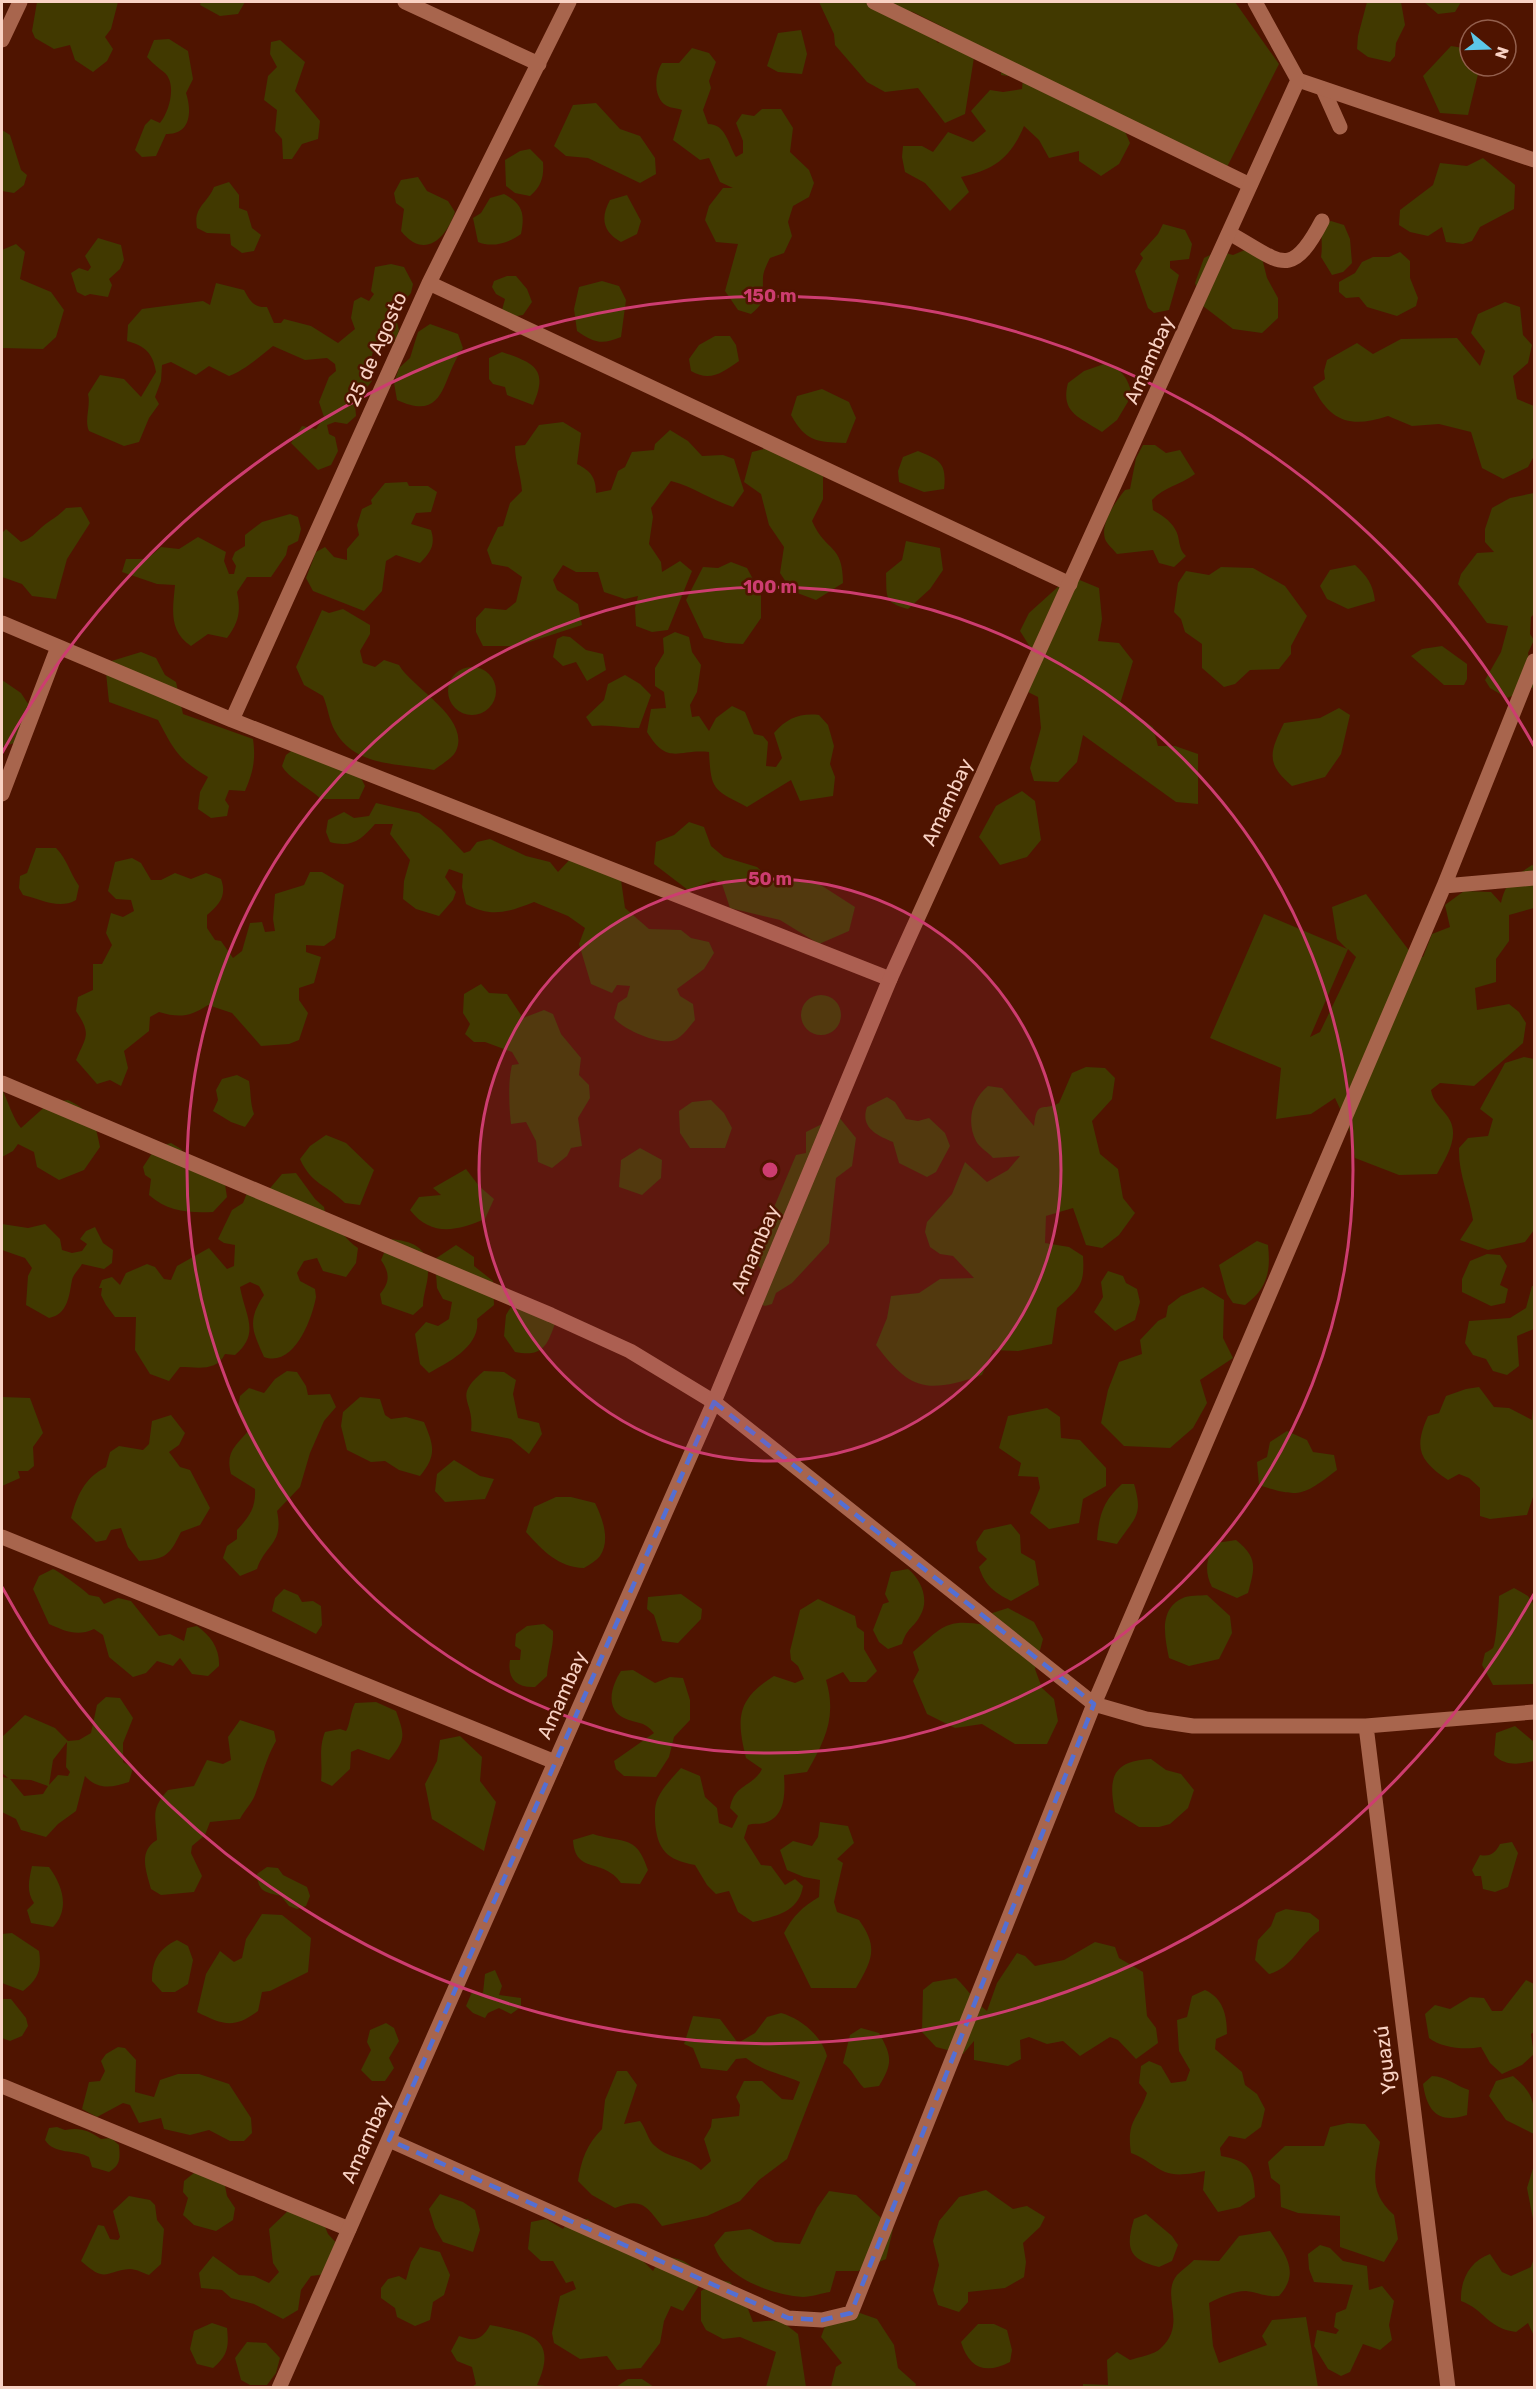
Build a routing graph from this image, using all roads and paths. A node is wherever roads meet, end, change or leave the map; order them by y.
1 (20, 2) edge
2 (405, 2) edge
3 (569, 2) edge
4 (874, 2) edge
5 (1255, 2) edge
6 (2, 40) edge
7 (539, 64) junction
8 (1298, 80) junction
9 (1323, 89) junction
10 (1340, 128) dead end
11 (1534, 160) edge
12 (1250, 185) junction
13 (1322, 220) dead end
14 (1229, 232) junction
15 (429, 283) junction
16 (1070, 584) junction
17 (2, 623) edge
18 (58, 646) junction
19 (1534, 661) edge
20 (232, 720) junction
21 (2, 794) edge
22 (1534, 878) edge
23 (1443, 886) junction
24 (890, 979) junction
25 (2, 1083) edge
26 (714, 1402) junction
27 (2, 1537) edge
28 (1094, 1704) junction
29 (1534, 1712) edge
30 (1366, 1726) junction
31 (555, 1762) junction
32 (2, 2086) edge
33 (389, 2140) junction
34 (349, 2229) junction
35 (279, 2388) edge
36 (1448, 2388) edge

1 - 6 street
2 - 7 street
3 - 7 street, 25 de Agosto
4 - 12 street
5 - 8 street
7 - 15 street, 25 de Agosto
8 - 9 street
8 - 12 street, Amambay
9 - 10 street
9 - 11 street
12 - 14 street, Amambay
13 - 14 street
14 - 16 street, Amambay
15 - 16 street
15 - 20 street, 25 de Agosto
16 - 24 street, Amambay
17 - 18 street
18 - 20 street
18 - 21 street
19 - 23 street
20 - 24 street
22 - 23 street
23 - 28 street
24 - 26 street, Amambay
25 - 26 street
26 - 28 street
26 - 31 street, Amambay
27 - 31 street
28 - 30 street
28 - 33 street
29 - 30 street
30 - 36 street, Yguazú
31 - 33 street, Amambay
32 - 34 street
33 - 34 street, Amambay
34 - 35 street, Amambay

